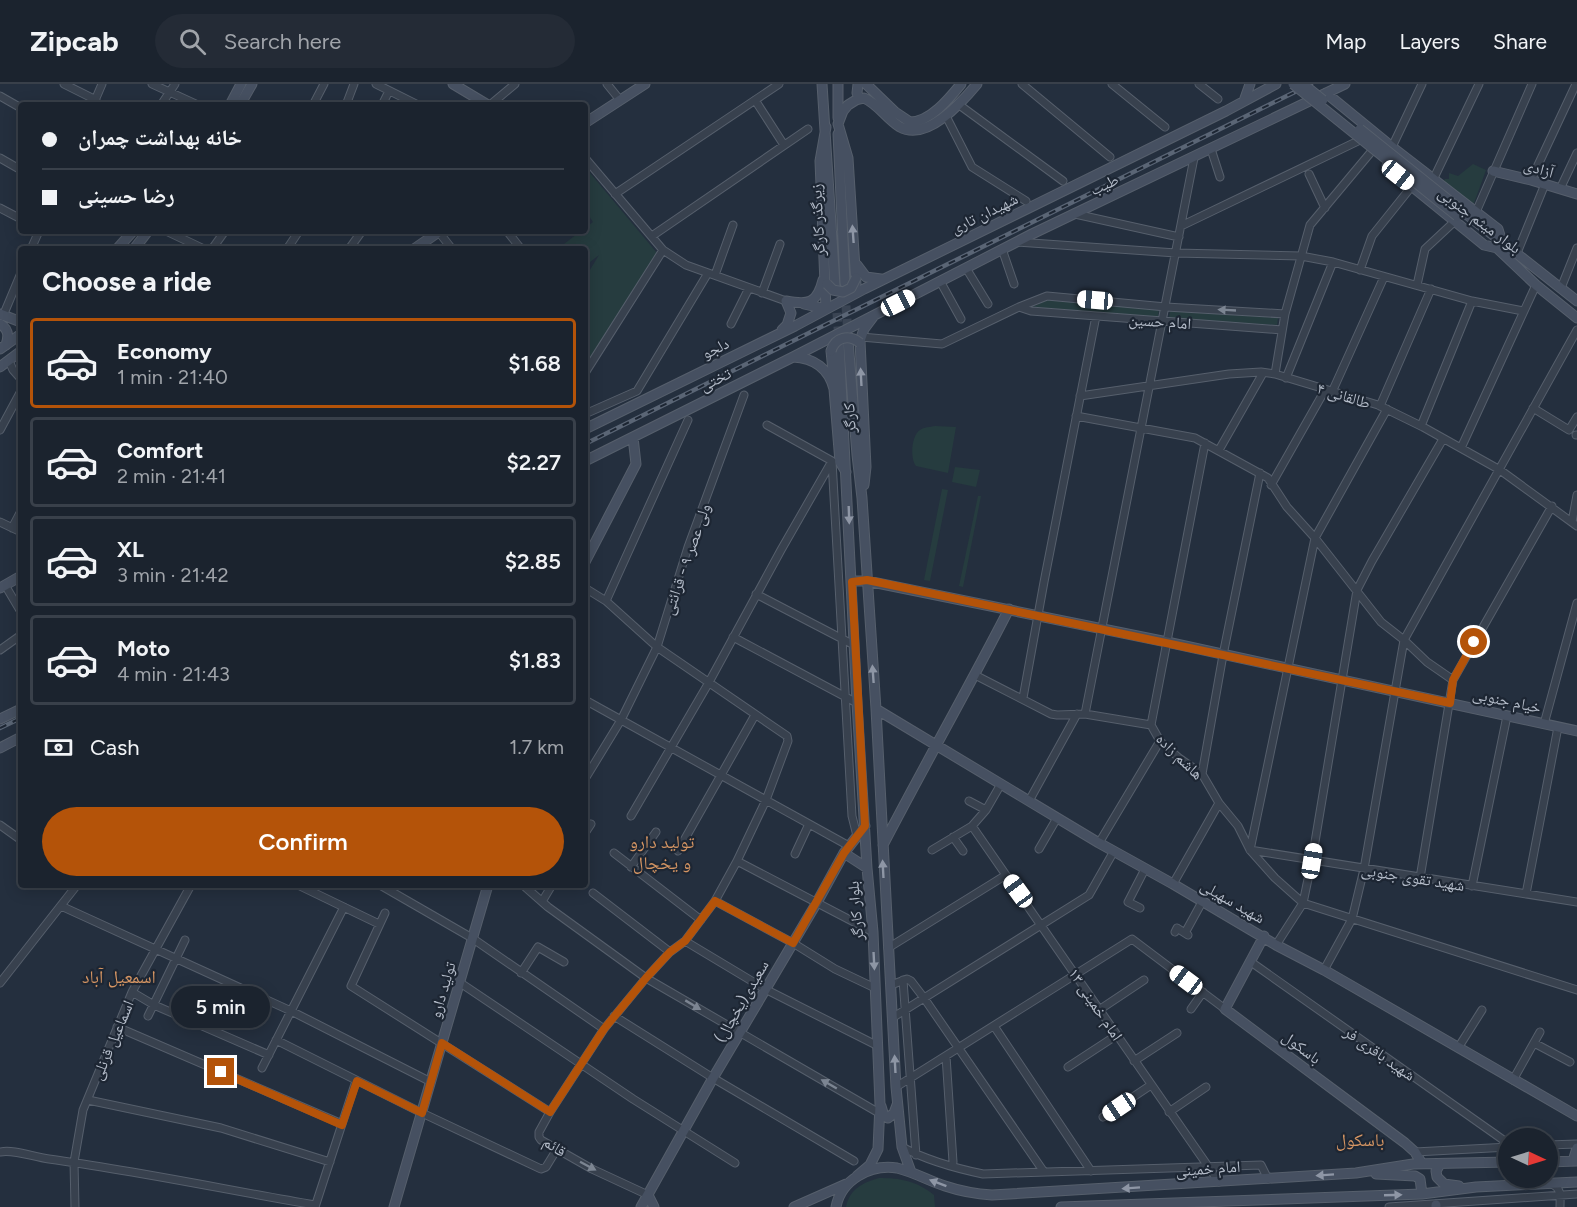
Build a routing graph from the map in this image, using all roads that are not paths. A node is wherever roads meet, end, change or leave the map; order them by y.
1 (64, 84) edge
2 (102, 84) edge
3 (152, 84) edge
4 (175, 84) edge
5 (241, 84) edge
6 (252, 84) edge
7 (324, 84) edge
8 (354, 84) edge
9 (376, 84) edge
10 (454, 84) edge
11 (515, 84) edge
12 (607, 84) edge
13 (645, 84) edge
14 (779, 84) edge
15 (822, 84) edge
16 (838, 84) edge
17 (858, 84) edge
18 (866, 84) edge
19 (961, 84) edge
20 (977, 84) edge
21 (1022, 84) edge
22 (1112, 84) edge
23 (1199, 84) edge
24 (1251, 84) edge
25 (1276, 84) edge
26 (1293, 84) edge
27 (1304, 84) edge
28 (1345, 84) edge
29 (1422, 84) edge
30 (1479, 84) edge
31 (1575, 86) edge
32 (1531, 87) edge
33 (1266, 89) junction
34 (389, 91) junction
35 (170, 93) junction
36 (1326, 93) junction
37 (0, 96) edge
38 (859, 98) junction
39 (1218, 99) dead end
40 (620, 100) junction
41 (754, 100) junction
42 (1244, 101) junction
43 (1309, 101) junction
44 (94, 102) edge
45 (162, 102) edge
46 (191, 102) edge
47 (232, 102) edge
48 (242, 102) edge
49 (315, 102) edge
50 (347, 102) edge
51 (384, 102) edge
52 (412, 102) edge
53 (484, 102) edge
54 (493, 102) edge
55 (958, 104) junction
56 (18, 106) edge
57 (1344, 108) junction
58 (946, 116) junction
59 (588, 121) edge
60 (1333, 121) junction
61 (838, 124) junction
62 (903, 124) junction
63 (925, 124) junction
64 (826, 127) junction
65 (1165, 127) dead end
66 (808, 129) dead end
67 (1358, 141) junction
68 (784, 146) junction
69 (1392, 147) junction
70 (1211, 149) junction
71 (833, 152) junction
72 (1371, 152) junction
73 (1577, 153) edge
74 (1110, 157) dead end
75 (0, 158) edge
76 (1194, 158) junction
77 (588, 162) edge
78 (18, 168) edge
79 (1493, 171) junction
80 (1309, 174) dead end
81 (1220, 177) dead end
82 (1433, 180) junction
83 (1531, 180) junction
84 (1063, 181) dead end
85 (1545, 184) junction
86 (1412, 186) junction
87 (1560, 189) junction
88 (615, 194) junction
89 (1577, 194) edge
90 (1026, 201) dead end
91 (0, 208) edge
92 (1325, 208) junction
93 (1476, 212) junction
94 (1075, 214) junction
95 (1458, 215) junction
96 (18, 217) edge
97 (733, 225) dead end
98 (1181, 226) junction
99 (130, 234) edge
100 (146, 234) edge
101 (172, 234) edge
102 (435, 234) edge
103 (652, 236) junction
104 (1179, 237) junction
105 (1016, 242) junction
106 (780, 244) dead end
107 (1500, 245) junction
108 (120, 246) edge
109 (136, 246) edge
110 (196, 246) edge
111 (418, 246) edge
112 (1577, 248) edge
113 (1002, 249) junction
114 (663, 250) junction
115 (1176, 253) junction
116 (1517, 253) junction
117 (1301, 256) junction
118 (855, 260) junction
119 (1333, 262) junction
120 (826, 268) junction
121 (966, 268) junction
122 (1360, 270) junction
123 (711, 274) junction
124 (1384, 277) junction
125 (856, 278) junction
126 (884, 279) junction
127 (18, 280) edge
128 (940, 281) junction
129 (836, 284) junction
130 (1014, 284) dead end
131 (1417, 285) junction
132 (1536, 285) junction
133 (749, 288) junction
134 (1561, 288) junction
135 (1431, 289) junction
136 (857, 292) junction
137 (762, 293) junction
138 (786, 301) junction
139 (1472, 301) junction
140 (1577, 301) edge
141 (804, 304) junction
142 (988, 304) dead end
143 (1019, 307) junction
144 (1166, 307) junction
145 (826, 309) junction
146 (1523, 311) junction
147 (877, 313) junction
148 (1285, 314) junction
149 (1096, 316) junction
150 (1, 318) edge
151 (1577, 318) edge
152 (961, 319) dead end
153 (18, 321) edge
154 (1163, 322) junction
155 (858, 323) joint
156 (731, 324) dead end
157 (1281, 330) junction
158 (1577, 330) edge
159 (18, 336) edge
160 (773, 336) junction
161 (860, 340) junction
162 (3, 347) edge
163 (18, 354) edge
164 (793, 357) junction
165 (9, 361) junction
166 (0, 367) edge
167 (588, 368) edge
168 (1263, 373) junction
169 (1275, 374) junction
170 (18, 376) edge
171 (1286, 378) junction
172 (1150, 384) junction
173 (834, 389) junction
174 (1328, 391) junction
175 (744, 395) dead end
176 (1080, 396) junction
177 (18, 397) edge
178 (1383, 407) junction
179 (1533, 408) junction
180 (588, 413) edge
181 (1076, 416) junction
182 (1577, 417) edge
183 (688, 420) dead end
184 (767, 425) dead end
185 (1421, 426) junction
186 (1142, 427) junction
187 (588, 428) edge
188 (0, 430) edge
189 (633, 437) junction
190 (1443, 439) junction
191 (1205, 443) junction
192 (1461, 448) junction
193 (1219, 450) junction
194 (588, 460) edge
195 (839, 460) junction
196 (1500, 470) junction
197 (1260, 474) junction
198 (1271, 485) junction
199 (1577, 495) edge
200 (862, 498) junction
201 (1552, 506) junction
202 (18, 517) edge
203 (0, 522) edge
204 (1574, 524) edge
205 (12, 528) junction
206 (18, 531) edge
207 (1315, 538) junction
208 (588, 556) edge
209 (18, 577) edge
210 (867, 580) junction
211 (852, 582) junction
212 (1, 584) edge
213 (588, 590) edge
214 (1357, 590) junction
215 (756, 594) junction
216 (606, 601) junction
217 (1577, 603) edge
218 (18, 608) edge
219 (1009, 609) junction
220 (1038, 615) junction
221 (1102, 629) junction
222 (18, 637) edge
223 (732, 637) junction
224 (842, 638) junction
225 (1404, 640) junction
226 (1167, 642) junction
227 (855, 645) junction
228 (657, 648) junction
229 (0, 650) edge
230 (1223, 655) junction
231 (1288, 669) junction
232 (975, 675) junction
233 (1453, 680) junction
234 (1342, 681) junction
235 (708, 684) junction
236 (1395, 692) junction
237 (845, 698) junction
238 (1023, 698) junction
239 (588, 702) edge
240 (857, 703) junction
241 (1450, 703) junction
242 (876, 709) junction
243 (18, 710) edge
244 (1081, 714) junction
245 (754, 715) junction
246 (1507, 716) junction
247 (0, 719) edge
248 (621, 720) junction
249 (1544, 724) junction
250 (1151, 725) junction
251 (1558, 727) junction
252 (1577, 731) edge
253 (18, 739) edge
254 (1160, 741) junction
255 (936, 744) junction
256 (671, 747) junction
257 (0, 748) edge
258 (1202, 774) junction
259 (588, 775) edge
260 (722, 775) junction
261 (1001, 784) junction
262 (766, 800) junction
263 (969, 801) dead end
264 (1029, 801) junction
265 (1219, 802) junction
266 (986, 810) junction
267 (631, 816) dead end
268 (1057, 818) junction
269 (591, 824) dead end
270 (809, 824) junction
271 (0, 825) edge
272 (865, 826) junction
273 (972, 826) junction
274 (588, 828) edge
275 (656, 832) dead end
276 (856, 836) junction
277 (953, 837) junction
278 (18, 838) edge
279 (1099, 843) junction
280 (882, 847) junction
281 (847, 849) junction
282 (1039, 849) dead end
283 (932, 850) dead end
284 (1250, 850) junction
285 (678, 851) dead end
286 (963, 851) dead end
287 (1114, 851) junction
288 (614, 853) dead end
289 (795, 854) dead end
290 (737, 861) junction
291 (1312, 861) junction
292 (631, 867) junction
293 (867, 868) junction
294 (1145, 869) junction
295 (1364, 869) junction
296 (1006, 875) junction
297 (1420, 878) junction
298 (1173, 884) junction
299 (1472, 886) junction
300 (75, 888) edge
301 (189, 888) edge
302 (304, 888) edge
303 (385, 888) edge
304 (487, 888) edge
305 (527, 888) edge
306 (550, 888) edge
307 (593, 893) dead end
308 (1526, 894) junction
309 (543, 900) junction
310 (715, 901) junction
311 (1202, 902) junction
312 (1577, 902) edge
313 (1303, 903) junction
314 (816, 904) junction
315 (61, 906) junction
316 (344, 907) junction
317 (1140, 908) dead end
318 (384, 913) dead end
319 (1352, 919) junction
320 (701, 920) junction
321 (380, 924) junction
322 (1041, 924) junction
323 (873, 932) junction
324 (1175, 932) dead end
325 (1264, 936) junction
326 (472, 939) junction
327 (185, 940) dead end
328 (685, 941) junction
329 (793, 943) junction
330 (1276, 945) junction
331 (888, 948) junction
332 (155, 949) junction
333 (670, 952) junction
334 (177, 959) junction
335 (564, 962) dead end
336 (1251, 962) junction
337 (1324, 970) junction
338 (522, 974) junction
339 (1075, 974) junction
340 (646, 978) junction
341 (903, 980) junction
342 (1144, 980) dead end
343 (459, 982) junction
344 (0, 983) edge
345 (891, 985) junction
346 (875, 988) junction
347 (765, 989) junction
348 (1577, 990) edge
349 (132, 992) junction
350 (1203, 992) junction
351 (924, 998) junction
352 (154, 1005) junction
353 (906, 1009) junction
354 (1191, 1009) dead end
355 (1225, 1009) junction
356 (1100, 1010) junction
357 (1482, 1010) dead end
358 (291, 1011) junction
359 (148, 1016) dead end
360 (614, 1016) junction
361 (892, 1018) junction
362 (994, 1026) junction
363 (117, 1027) junction
364 (604, 1029) junction
365 (1540, 1032) dead end
366 (740, 1033) junction
367 (1176, 1033) dead end
368 (1117, 1035) junction
369 (276, 1040) junction
370 (442, 1043) junction
371 (1534, 1044) junction
372 (878, 1046) junction
373 (959, 1048) junction
374 (1458, 1048) junction
375 (269, 1055) junction
376 (946, 1056) junction
377 (1134, 1061) junction
378 (1570, 1062) dead end
379 (581, 1063) junction
380 (1068, 1067) dead end
381 (262, 1068) dead end
382 (713, 1078) junction
383 (911, 1078) junction
384 (1513, 1080) junction
385 (357, 1081) junction
386 (431, 1082) junction
387 (1151, 1085) junction
388 (896, 1087) junction
389 (1206, 1087) dead end
390 (88, 1100) junction
391 (897, 1102) junction
392 (880, 1108) junction
393 (550, 1112) junction
394 (1169, 1112) junction
395 (422, 1113) junction
396 (1577, 1116) edge
397 (1104, 1117) dead end
398 (342, 1125) junction
399 (683, 1131) junction
400 (1498, 1137) edge
401 (1558, 1145) edge
402 (1498, 1146) edge
403 (1577, 1146) edge
404 (902, 1147) junction
405 (557, 1149) junction
406 (0, 1152) edge
407 (1415, 1152) junction
408 (916, 1155) junction
409 (854, 1161) dead end
410 (1575, 1161) edge
411 (74, 1162) junction
412 (330, 1162) junction
413 (953, 1162) dead end
414 (1498, 1162) edge
415 (1558, 1162) edge
416 (735, 1163) dead end
417 (1422, 1164) junction
418 (1440, 1164) junction
419 (1207, 1166) junction
420 (1090, 1171) junction
421 (911, 1172) junction
422 (1044, 1172) junction
423 (1356, 1173) junction
424 (857, 1176) junction
425 (1269, 1179) junction
426 (1219, 1182) junction
427 (1577, 1182) edge
428 (849, 1183) junction
429 (1558, 1183) edge
430 (1498, 1186) edge
431 (1476, 1187) junction
432 (1557, 1188) edge
433 (1422, 1194) junction
434 (1577, 1194) edge
435 (648, 1195) junction
436 (1560, 1196) junction
437 (398, 1204) edge
438 (1225, 1204) edge
439 (1494, 1204) edge
440 (315, 1206) edge
441 (1436, 1206) edge
442 (75, 1207) edge
443 (641, 1207) edge
444 (654, 1207) edge
445 (798, 1207) edge
446 (836, 1207) edge
447 (1061, 1207) edge
448 (1073, 1207) edge
449 (1389, 1207) edge
450 (1560, 1207) edge

1 - 44 street
2 - 44 street
3 - 35 street
4 - 35 street
5 - 47 street
6 - 48 street
7 - 49 street
8 - 50 street
9 - 34 street
10 - 53 street
11 - 54 street
12 - 40 street
13 - 40 street
14 - 41 street
15 - 64 street
16 - 61 street
17 - 38 street
18 - 62 street
19 - 63 street
20 - 55 street
21 - 74 street
22 - 65 street
23 - 39 street
24 - 33 street
24 - 42 street
25 - 33 street, شهیدان تاری
26 - 95 street, bridge
27 - 95 street, bridge
28 - 36 street, طیب
29 - 69 street
30 - 82 street
31 - 83 street
32 - 79 street
33 - 42 street, شهیدان تاری
34 - 51 street
34 - 52 street
35 - 45 street
35 - 46 street
36 - 43 street, طیب
36 - 57 street, بلوار میثم جنوبی
37 - 56 street
38 - 61 street
38 - 62 street
40 - 59 street
41 - 68 street
41 - 88 street
42 - 126 street, شهیدان تاری
43 - 60 street, بلوار میثم جنوبی
43 - 70 street, طیب
55 - 58 street
55 - 84 street
57 - 60 street
57 - 69 street, بلوار میثم جنوبی
58 - 63 street
58 - 90 street
60 - 67 street, بلوار میثم جنوبی
61 - 71 street
118 -> 61 street
62 - 63 street
64 - 71 street
64 - 120 street
66 - 68 street
67 - 72 street, بلوار میثم جنوبی
67 - 98 street
68 - 103 street
69 - 82 street, بلوار میثم جنوبی
70 - 76 street, طیب
70 - 81 street
71 - 129 street, زیرگذر کارگر
72 - 86 street, بلوار میثم جنوبی
72 - 92 street
73 - 87 street
75 - 78 street
76 - 94 street, طیب
76 - 98 street
77 - 88 street
79 - 83 street, آزادی
79 - 93 street
80 - 92 street
82 - 93 street, بلوار میثم جنوبی
83 - 85 street, آزادی
85 - 87 street, آزادی
85 - 116 street
86 - 95 street, بلوار میثم جنوبی
86 - 122 street
87 - 89 street, آزادی
88 - 103 street
91 - 96 street
92 - 117 street
93 - 107 street, بلوار میثم جنوبی
94 - 104 street
94 - 105 street, طیب
95 - 107 street
95 - 131 street
97 - 123 street
98 - 104 street
99 - 108 street
100 - 109 street
101 - 110 street
102 - 111 street
103 - 114 street
104 - 115 street
105 - 113 street, طیب
105 - 115 street
106 - 137 street
107 - 116 street, بلوار میثم جنوبی
107 - 132 street, بلوار میثم جنوبی
112 - 134 street
113 - 121 street, طیب
113 - 130 street
114 - 123 street
114 - 167 street
115 - 117 street
115 - 144 street
116 - 134 street, بلوار میثم جنوبی
117 - 119 street
117 - 148 street
118 - 125 street
118 - 126 street
119 - 122 street
119 - 171 street
120 - 129 street
120 - 141 street
121 - 128 street, طیب
121 - 142 street
122 - 124 street
123 - 133 street
123 - 180 street
124 - 131 street
124 - 174 street
125 - 129 street, bridge
125 - 136 street
126 - 136 street, شهیدان تاری
127 - 150 street
128 - 147 street, طیب
128 - 152 street
129 - 145 street
131 - 135 street
132 - 146 street
132 - 151 street, بلوار میثم جنوبی
133 - 137 street
133 - 156 street
134 - 140 street, بلوار میثم جنوبی
135 - 139 street
135 - 178 street
136 - 145 street, دلجو
137 - 138 street
138 - 141 street
138 - 160 street
139 - 146 street
139 - 185 street
141 - 145 street
143 - 144 street, امام حسین
143 - 149 street, امام حسین
143 - 161 street
148 -> 144 street, امام حسین
144 - 154 street
145 - 160 street, دلجو
146 - 192 street
147 - 155 street, طیب
147 - 161 street
148 - 157 street
149 - 154 street, امام حسین
149 - 176 street
150 - 153 street
150 - 162 street
154 - 157 street, امام حسین
154 - 172 street
155 - 164 street, تختی
157 - 169 street
158 - 179 street
159 - 162 street
160 - 187 street, دلجو
161 - 173 street, bridge
200 -> 161 street, کارگر
163 - 165 street
164 - 173 street
164 - 189 street, تختی
165 - 166 street
165 - 170 street
168 - 169 street, طالقانی ۴
168 - 172 street, طالقانی ۴
168 - 193 street
169 - 171 street, طالقانی ۴
171 - 174 street, طالقانی ۴
172 - 176 street, طالقانی ۴
172 - 186 street
173 - 195 street
174 - 178 street, طالقانی ۴
174 - 198 street
175 - 228 street, ولی عصر ۹ - قرائتی
176 - 181 street
177 - 188 street
178 - 185 street, طالقانی ۴
178 - 207 street
179 - 182 street
179 - 196 street
181 - 186 street
181 - 220 street
183 - 216 street
184 - 195 street
185 - 190 street, طالقانی ۴
186 - 191 street
186 - 221 street
189 - 194 street, تختی
189 - 208 street
190 - 192 street, طالقانی ۴
190 - 214 street
191 - 193 street
191 - 226 street
192 - 196 street, طالقانی ۴
193 - 197 street
195 - 200 street, بلوار کارگر
195 -> 211 street, بلوار کارگر
195 - 215 street
195 - 224 street
196 - 201 street, طالقانی ۴
196 - 225 street
197 - 198 street
197 - 230 street
198 - 207 street
199 - 204 street
200 - 210 street, بلوار کارگر
201 - 204 street, طالقانی ۴
201 - 233 street
202 - 205 street
203 - 205 street
205 - 206 street
207 - 214 street
207 - 231 street
209 - 212 street
210 - 211 street, خیام جنوبی
210 - 219 street, خیام جنوبی
242 -> 210 street, بلوار کارگر
211 - 227 street, بلوار کارگر
212 - 218 street
213 - 216 street
214 - 225 street
214 - 234 street
215 - 223 street
215 - 224 street
216 - 228 street
217 - 249 street
219 - 220 street, خیام جنوبی
219 - 232 street
220 - 221 street, خیام جنوبی
220 - 238 street
221 - 226 street, خیام جنوبی
221 - 244 street
222 - 229 street
223 - 235 street
223 - 237 street
224 - 227 street
224 - 237 street
225 - 233 street
225 - 236 street
226 - 230 street, خیام جنوبی
226 - 250 street
227 - 240 street, بلوار کارگر
228 - 235 street
228 - 248 street, ولی عصر ۹ - قرائتی
230 - 231 street, خیام جنوبی
230 - 258 street
231 - 234 street, خیام جنوبی
231 - 284 street
232 - 238 street, هاشم زاده
232 - 255 street
233 - 241 street
234 - 236 street, خیام جنوبی
234 - 291 street
235 - 245 street
235 - 256 street
236 - 241 street, خیام جنوبی
236 - 295 street
237 - 240 street
237 - 276 street
238 - 244 street, هاشم زاده
239 - 248 street
240 - 272 street, بلوار کارگر
241 - 246 street, خیام جنوبی
241 - 297 street
242 - 255 street, شهید سهیلی
242 - 280 street, بلوار کارگر
243 - 247 street
244 - 250 street, هاشم زاده
244 - 264 street
245 - 260 street
245 - 262 street, قائم
246 - 249 street, خیام جنوبی
246 - 299 street
248 - 256 street
248 - 259 street, ولی عصر ۹ - قرائتی
249 - 251 street, خیام جنوبی
250 - 254 street, هاشم زاده
251 - 252 street, خیام جنوبی
251 - 308 street
253 - 257 street
254 - 258 street, هاشم زاده
254 - 279 street
255 - 261 street, شهید سهیلی
255 - 280 street
256 - 260 street
256 - 267 street
258 - 265 street, هاشم زاده
260 - 262 street
260 - 285 street
261 - 264 street, شهید سهیلی
261 - 266 street
262 - 270 street
262 - 290 street, قائم
263 - 266 street
264 - 268 street, شهید سهیلی
265 - 284 street, هاشم زاده
265 - 298 street
266 - 273 street
268 - 279 street, شهید سهیلی
268 - 282 street
269 - 274 street
270 - 281 street
270 - 289 street
271 - 278 street
272 - 276 street, سعیدی(یخچال)
272 - 293 street, بلوار کارگر
273 - 277 street
273 - 296 street, امام خمینی ۱۳
275 - 292 street
276 - 281 street, سعیدی(یخچال)
277 - 283 street
277 - 286 street
279 - 287 street, شهید سهیلی
331 -> 280 street, بلوار کارگر
281 - 293 street
281 - 314 street, سعیدی(یخچال)
284 - 291 street, شهید تقوی جنوبی
284 - 313 street, هاشم زاده
287 - 294 street, شهید سهیلی
287 - 322 street
288 - 292 street
290 - 310 street, قائم
290 - 314 street
291 - 295 street, شهید تقوی جنوبی
291 - 313 street
292 - 320 street
293 - 323 street, بلوار کارگر
294 - 298 street, شهید سهیلی
294 - 317 street
295 - 297 street, شهید تقوی جنوبی
295 - 319 street
296 - 322 street, امام خمینی ۱۳
296 - 331 street
297 - 299 street, شهید تقوی جنوبی
298 - 311 street, شهید سهیلی
299 - 308 street, شهید تقوی جنوبی
300 - 315 street
301 - 332 street, اسماعیل قرنلی
302 - 316 street
303 - 326 street
304 - 326 street, تولید دارو
305 - 309 street
306 - 309 street
307 - 333 street
308 - 312 street, شهید تقوی جنوبی
309 - 340 street
310 - 320 street, قائم
310 - 329 street
311 - 324 street
311 - 325 street, شهید سهیلی
313 - 319 street
313 - 330 street
314 - 323 street
314 - 329 street, سعیدی(یخچال)
315 - 332 street
315 - 344 street
316 - 321 street
316 - 358 street
318 - 321 street
319 - 337 street
319 - 348 street
320 - 328 street, قائم
321 - 370 street
322 - 339 street, امام خمینی ۱۳
322 - 351 street
323 -> 346 street, بلوار کارگر
325 - 330 street, شهید سهیلی
325 - 336 street
326 - 338 street
326 - 343 street, تولید دارو
327 - 334 street
328 - 333 street, قائم
328 - 347 street
329 - 346 street
329 - 347 street, سعیدی(یخچال)
330 - 337 street, شهید سهیلی
331 - 345 street, بلوار کارگر
332 - 334 street
332 - 349 street, اسماعیل قرنلی
333 - 340 street, قائم
334 - 352 street
334 - 358 street
335 - 338 street
336 - 355 street
336 - 400 street, شهید باقری فر
337 - 374 street, شهید سهیلی
338 - 364 street
339 - 350 street
339 - 356 street, امام خمینی ۱۳
339 - 362 street
340 - 360 street, قائم
340 -> 366 street
341 - 345 street
341 - 351 street
341 - 353 street
342 - 356 street
343 - 370 street, تولید دارو
343 - 379 street
345 - 361 street, بلوار کارگر
346 - 372 street, بلوار کارگر
347 - 366 street, سعیدی(یخچال)
347 - 372 street
349 - 352 street
349 - 363 street, اسماعیل قرنلی
350 - 354 street
350 - 355 street
351 - 353 street
351 - 373 street
352 - 359 street
352 - 375 street
353 - 361 street
353 - 383 street
355 - 407 street, باسکول
356 - 368 street, امام خمینی ۱۳
357 - 374 street
358 - 369 street
358 - 386 street
360 - 364 street, قائم
360 - 382 street
388 -> 361 street, بلوار کارگر
362 - 373 street
362 - 420 street
363 - 390 street, اسماعیل قرنلی
363 - 398 street
364 - 379 street, قائم
365 - 371 street
366 - 382 street, سعیدی(یخچال)
392 -> 366 street
367 - 377 street
368 - 377 street, امام خمینی ۱۳
368 - 380 street
369 - 375 street
369 - 385 street
370 - 386 street, تولید دارو
370 - 393 street
371 - 378 street
371 - 384 street
372 - 392 street, بلوار کارگر
373 - 376 street
373 - 422 street
374 - 384 street, شهید سهیلی
375 - 381 street
376 - 383 street
376 - 413 street
377 - 387 street, امام خمینی ۱۳
379 - 393 street, قائم
379 - 399 street
382 - 399 street, سعیدی(یخچال)
382 - 409 street
383 - 388 street
383 - 408 street
384 - 396 street, شهید سهیلی
385 - 395 street
385 - 398 street
386 - 395 street, تولید دارو
387 - 394 street, امام خمینی ۱۳
387 - 397 street
388 - 391 street, بلوار کارگر
389 - 394 street
390 - 411 street, اسماعیل قرنلی
390 - 412 street
391 - 392 street
391 - 404 street, بلوار کارگر
392 - 424 street, بلوار کارگر
393 - 405 street, قائم
394 - 419 street, امام خمینی ۱۳
395 - 405 street
395 - 437 street, تولید دارو
398 - 412 street
399 - 416 street
399 - 435 street, سعیدی(یخچال)
401 - 403 street
402 - 407 street
403 - 410 street
404 - 408 street
404 - 421 street, بلوار کارگر
405 -> 435 street, قائم
406 - 411 street
407 - 417 street, باسکول
408 - 422 street
410 - 415 street
411 - 440 street
411 - 442 street, اسماعیل قرنلی
412 - 440 street
414 - 418 street, امام خمینی
417 - 418 street, امام خمینی
417 - 423 street, امام خمینی
418 - 431 street
419 - 420 street
419 - 425 street
419 - 426 street, امام خمینی ۱۳
420 - 422 street
421 - 424 street, امام خمینی
426 -> 421 street, امام خمینی
423 -> 425 street, امام خمینی
423 - 433 street
424 - 428 street, بلوار کارگر
425 - 426 street, امام خمینی
427 - 429 street, امام خمینی
428 - 445 street
428 - 446 street
430 - 431 street, امام خمینی
431 - 433 street, امام خمینی
432 - 436 street
438 -> 433 street, امام خمینی
434 - 436 street
435 - 443 street, سعیدی(یخچال)
435 - 444 street
436 - 439 street
436 - 450 street
438 - 448 street, امام خمینی
439 - 441 street
441 - 449 street
447 - 448 street, امام خمینی

